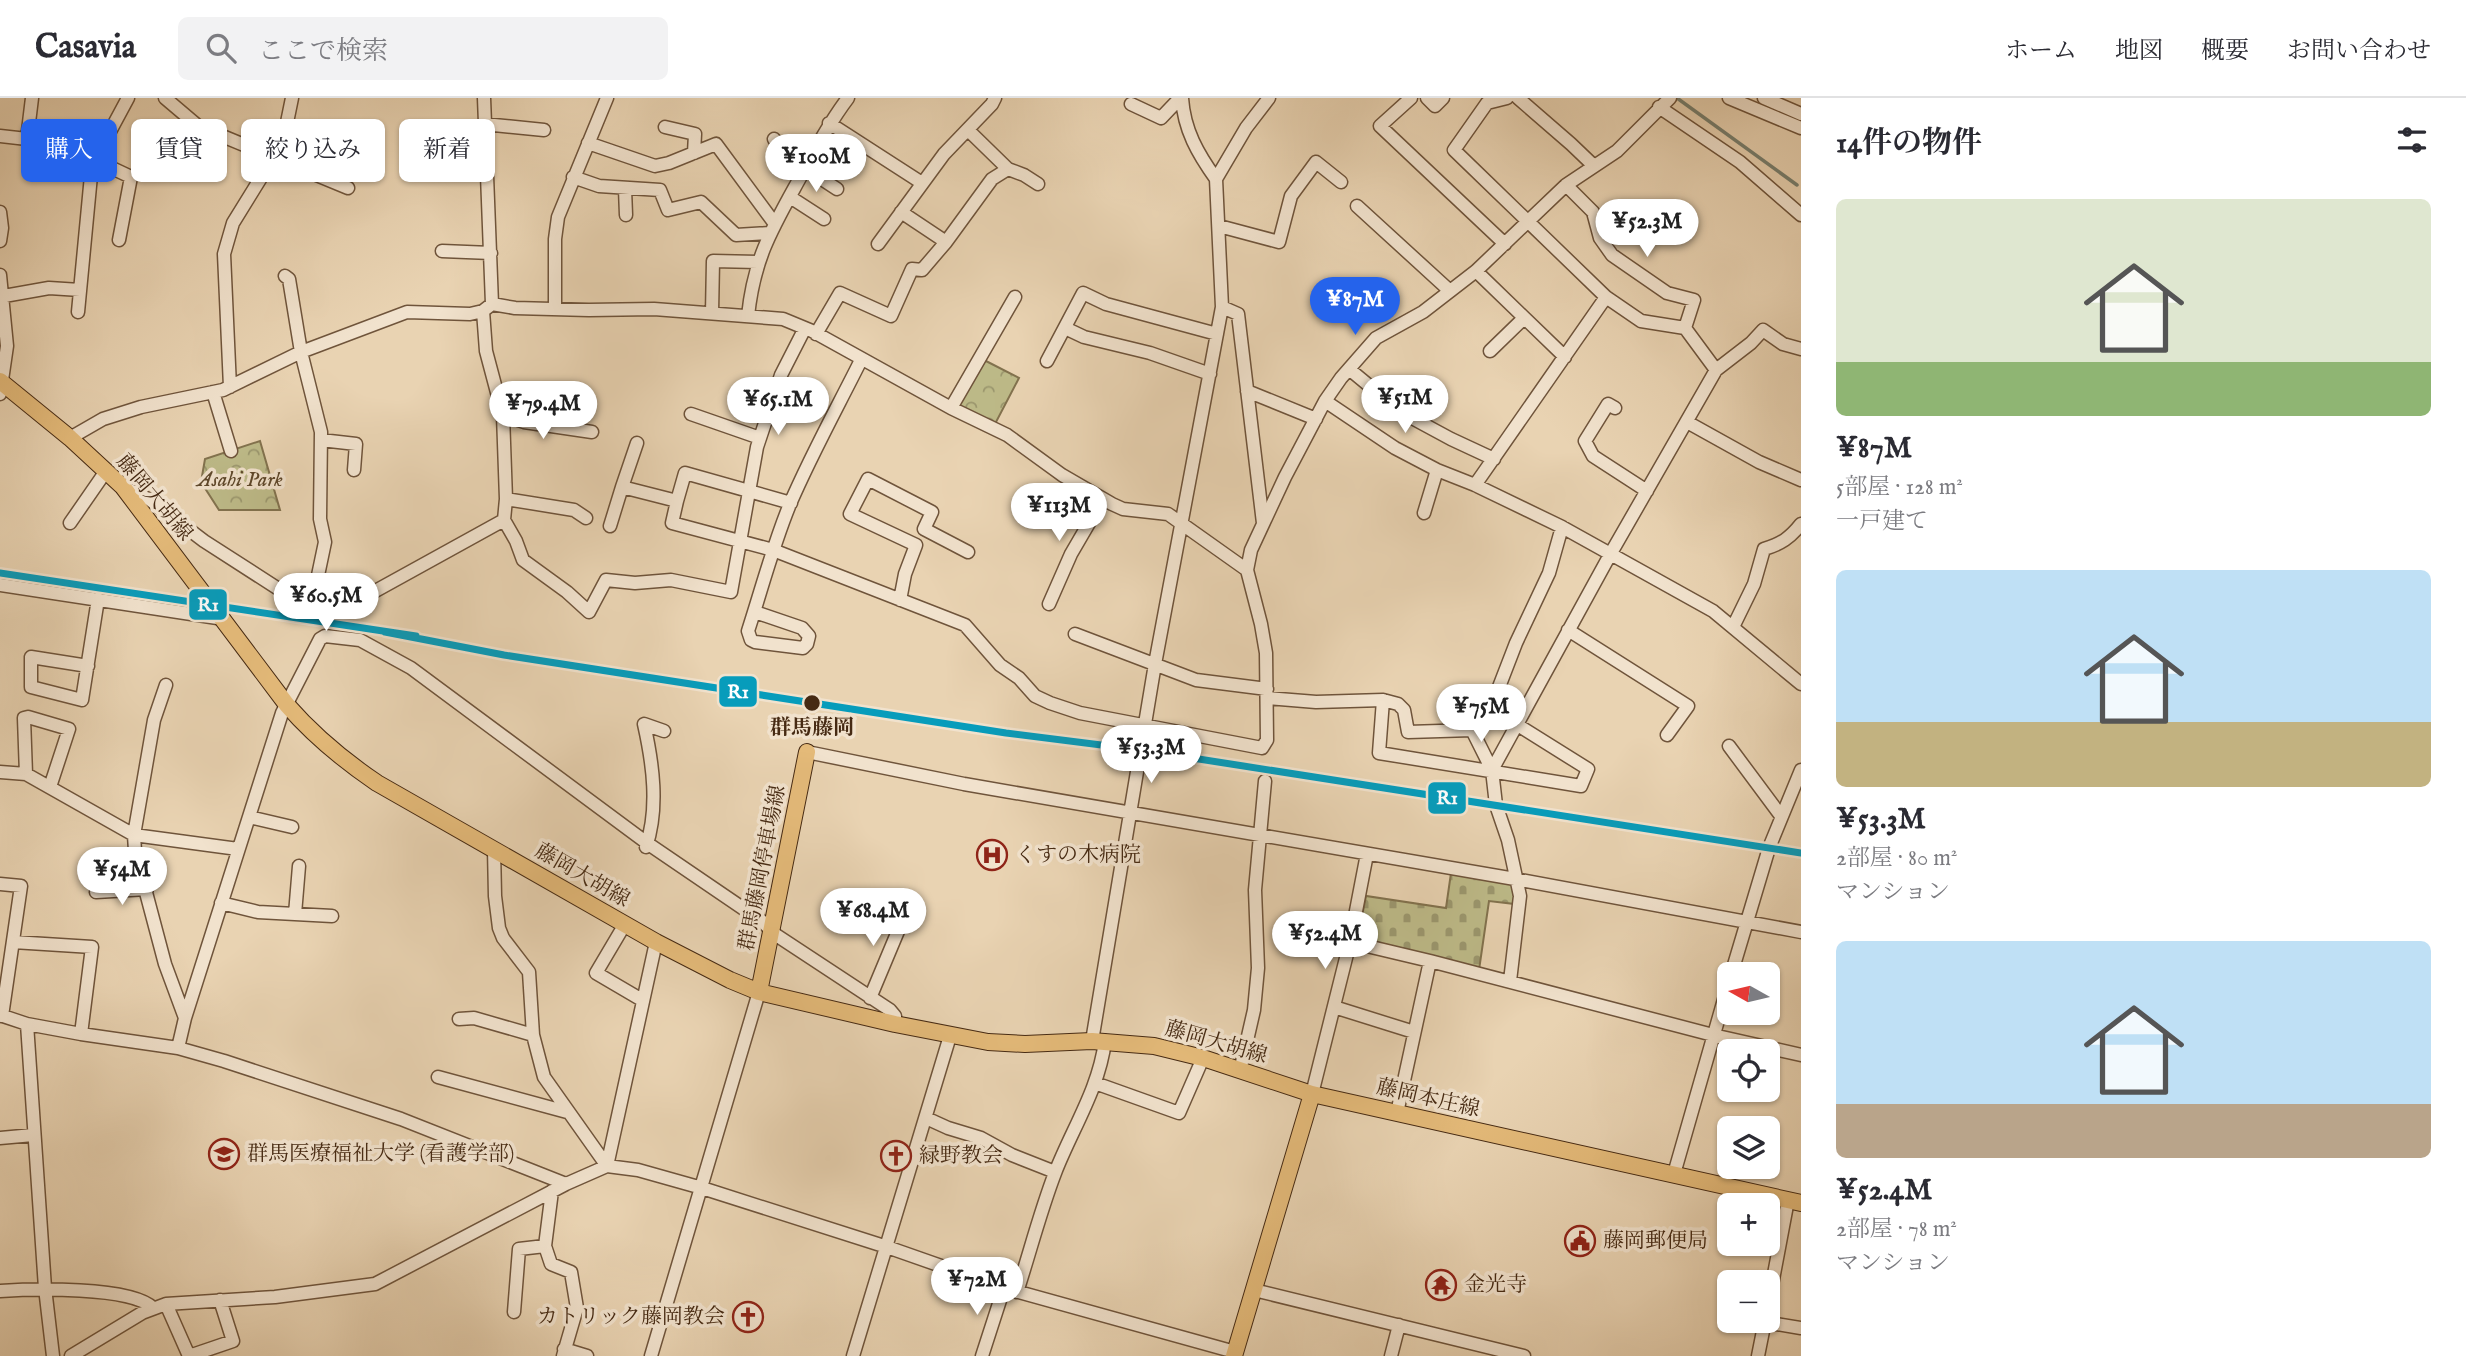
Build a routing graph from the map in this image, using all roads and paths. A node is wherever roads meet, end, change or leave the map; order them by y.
1 (32, 98) edge
2 (128, 98) edge
3 (165, 98) edge
4 (292, 98) edge
5 (484, 98) edge
6 (607, 98) edge
7 (848, 98) edge
8 (995, 98) edge
9 (1182, 98) edge
10 (1269, 98) edge
11 (1411, 98) edge
12 (1427, 98) edge
13 (1443, 98) edge
14 (1507, 98) edge
15 (1518, 98) edge
16 (1670, 98) edge
17 (1729, 98) edge
18 (1764, 98) edge
19 (1131, 104) dead end
20 (1659, 107) junction
21 (1801, 114) edge
22 (117, 119) edge
23 (288, 119) edge
24 (484, 119) edge
25 (829, 123) junction
26 (495, 125) edge
27 (665, 127) dead end
28 (1801, 128) edge
29 (544, 130) dead end
30 (968, 130) junction
31 (0, 136) edge
32 (774, 139) dead end
33 (588, 143) junction
34 (241, 144) edge
35 (694, 153) junction
36 (1594, 166) junction
37 (1008, 169) junction
38 (117, 170) edge
39 (803, 171) junction
40 (573, 177) junction
41 (1216, 179) junction
42 (91, 182) edge
43 (258, 182) edge
44 (334, 182) edge
45 (487, 182) edge
46 (1341, 182) dead end
47 (922, 183) junction
48 (1038, 184) dead end
49 (1566, 185) junction
50 (348, 188) dead end
51 (625, 188) junction
52 (837, 189) dead end
53 (790, 197) junction
54 (1357, 206) dead end
55 (0, 212) edge
56 (901, 212) junction
57 (626, 215) dead end
58 (1801, 215) edge
59 (824, 219) dead end
60 (1527, 223) junction
61 (1219, 226) junction
62 (772, 228) junction
63 (119, 240) dead end
64 (0, 241) edge
65 (946, 242) junction
66 (878, 244) dead end
67 (1505, 244) junction
68 (442, 251) dead end
69 (491, 253) junction
70 (758, 262) junction
71 (1476, 271) junction
72 (0, 275) edge
73 (285, 276) dead end
74 (80, 290) junction
75 (1450, 291) junction
76 (4, 296) junction
77 (1014, 297) dead end
78 (1606, 297) junction
79 (487, 307) junction
80 (1222, 307) junction
81 (555, 308) junction
82 (78, 312) dead end
83 (712, 313) junction
84 (748, 316) junction
85 (1524, 318) junction
86 (1065, 328) junction
87 (1685, 328) junction
88 (811, 331) junction
89 (1217, 334) junction
90 (1801, 349) edge
91 (1490, 351) dead end
92 (301, 352) junction
93 (1565, 357) junction
94 (861, 360) junction
95 (1047, 361) dead end
96 (1349, 369) junction
97 (1716, 370) junction
98 (1210, 374) junction
99 (1, 386) edge
100 (230, 387) junction
101 (1247, 391) junction
102 (213, 392) junction
103 (1325, 401) junction
104 (951, 408) junction
105 (1615, 408) dead end
106 (691, 414) dead end
107 (503, 415) junction
108 (1316, 419) junction
109 (1687, 422) junction
110 (592, 432) dead end
111 (70, 438) junction
112 (760, 438) junction
113 (321, 440) junction
114 (636, 443) dead end
115 (231, 451) dead end
116 (1494, 459) junction
117 (1437, 470) junction
118 (106, 471) junction
119 (354, 471) dead end
120 (1801, 480) edge
121 (1475, 485) junction
122 (622, 486) junction
123 (123, 487) junction
124 (750, 490) junction
125 (1647, 491) junction
126 (506, 499) junction
127 (1103, 499) junction
128 (677, 502) junction
129 (791, 503) junction
130 (1423, 513) dead end
131 (586, 518) dead end
132 (504, 520) junction
133 (69, 523) dead end
134 (1263, 524) junction
135 (1801, 524) edge
136 (1182, 525) junction
137 (610, 526) dead end
138 (1562, 527) junction
139 (924, 529) junction
140 (741, 541) junction
141 (916, 545) junction
142 (773, 550) junction
143 (968, 552) dead end
144 (1611, 553) junction
145 (1247, 570) junction
146 (0, 586) edge
147 (98, 599) junction
148 (900, 600) junction
149 (312, 604) junction
150 (1049, 604) dead end
151 (755, 612) junction
152 (330, 616) junction
153 (224, 619) junction
154 (1733, 626) junction
155 (1568, 630) junction
156 (1075, 634) dead end
157 (327, 636) junction
158 (1155, 664) junction
159 (88, 666) junction
160 (1801, 684) edge
161 (166, 685) dead end
162 (1267, 693) junction
163 (1383, 700) junction
164 (287, 705) junction
165 (1516, 724) junction
166 (1146, 727) junction
167 (1472, 730) junction
168 (664, 731) dead end
169 (1667, 735) dead end
170 (1729, 746) dead end
171 (807, 752) joint
172 (1492, 770) junction
173 (1801, 770) edge
174 (0, 772) edge
175 (26, 774) junction
176 (1265, 781) dead end
177 (50, 787) junction
178 (1129, 811) junction
179 (1781, 816) junction
180 (248, 817) junction
181 (292, 827) dead end
182 (1260, 834) junction
183 (134, 835) junction
184 (646, 846) junction
185 (238, 849) junction
186 (494, 849) junction
187 (1367, 854) junction
188 (299, 866) dead end
189 (1515, 879) junction
190 (0, 884) edge
191 (147, 889) junction
192 (96, 892) dead end
193 (221, 903) junction
194 (906, 912) dead end
195 (295, 914) junction
196 (332, 916) dead end
197 (1746, 923) junction
198 (625, 925) junction
199 (1801, 932) edge
200 (773, 933) junction
201 (13, 942) junction
202 (656, 942) junction
203 (1350, 942) junction
204 (1430, 961) junction
205 (1735, 962) edge
206 (1510, 981) junction
207 (760, 992) junction
208 (870, 998) junction
209 (642, 1000) junction
210 (1334, 1007) junction
211 (1, 1015) edge
212 (185, 1017) junction
213 (459, 1019) dead end
214 (1717, 1022) edge
215 (27, 1024) junction
216 (895, 1024) junction
217 (1414, 1032) junction
218 (81, 1034) junction
219 (533, 1035) junction
220 (1713, 1035) junction
221 (950, 1036) junction
222 (1098, 1041) junction
223 (178, 1048) junction
224 (1800, 1051) edge
225 (1203, 1058) junction
226 (1240, 1070) junction
227 (438, 1077) dead end
228 (1095, 1083) junction
229 (1312, 1094) junction
230 (567, 1112) junction
231 (1396, 1113) junction
232 (926, 1118) junction
233 (33, 1135) junction
234 (0, 1138) edge
235 (607, 1166) junction
236 (1055, 1172) junction
237 (1674, 1174) junction
238 (566, 1184) junction
239 (702, 1188) junction
240 (552, 1191) junction
241 (1794, 1202) edge
242 (545, 1246) junction
243 (887, 1247) junction
244 (1777, 1270) edge
245 (45, 1288) junction
246 (1011, 1290) junction
247 (1254, 1290) junction
248 (0, 1292) edge
249 (220, 1300) junction
250 (166, 1304) junction
251 (153, 1308) junction
252 (514, 1312) dead end
253 (1780, 1324) edge
254 (1399, 1325) junction
255 (1801, 1328) edge
256 (1763, 1333) edge
257 (564, 1352) edge
258 (1491, 1352) edge
259 (1235, 1354) edge
260 (53, 1356) edge
261 (71, 1356) edge
262 (189, 1356) edge
263 (587, 1356) edge
264 (651, 1356) edge
265 (853, 1356) edge
266 (982, 1356) edge
267 (1391, 1356) edge
268 (1524, 1356) edge
269 (1758, 1356) edge

1 - 31 street
2 - 22 street
3 - 34 street
4 - 23 street
5 - 24 street
6 - 33 street
7 - 25 street
8 - 30 street
9 - 19 street
9 - 41 street
10 - 41 street
11 - 67 street
12 - 13 street
14 - 60 street
15 - 36 street
16 - 20 street
17 - 28 street
18 - 21 street
20 - 36 street
20 - 58 street
25 - 39 street
25 - 47 street
26 - 29 street
27 - 35 street
30 - 37 street
30 - 47 street
32 - 39 street
33 - 35 street
33 - 40 street
35 - 62 street
36 - 49 street
37 - 48 street
37 - 65 street
38 - 63 street
39 - 52 street
39 - 53 street
40 - 51 street
40 - 81 street
41 - 61 street
42 - 74 street
43 - 100 street
44 - 50 street
45 - 69 street
46 - 61 street
47 - 56 street
49 - 60 street
49 - 87 street
51 - 57 street
51 - 62 street
53 - 59 street
53 - 62 street
54 - 75 street
55 - 64 street
56 - 65 street
56 - 66 street
60 - 67 street
60 - 78 street
61 - 80 street
62 - 70 street
65 - 88 street
67 - 71 street
68 - 69 street
69 - 79 street
70 - 83 street
70 - 84 street
71 - 75 street
71 - 85 street
72 - 76 street
73 - 92 street
74 - 76 street
74 - 82 street
75 - 96 street
76 - 99 street
77 - 104 street
78 - 87 street
78 - 93 street
79 - 81 street
79 - 92 street
79 - 107 street
80 - 89 street
80 - 101 street
81 - 83 street
83 - 84 street
84 - 88 street
85 - 91 street
85 - 93 street
86 - 89 street
86 - 95 street
86 - 98 street
87 - 97 street
88 - 94 street
88 - 112 street
89 - 98 street
90 - 97 street
92 - 100 street
92 - 113 street
93 - 116 street
94 - 104 street
94 - 129 street
96 - 103 street
96 - 116 street
97 - 109 street
98 - 136 street
99 - 111 main road, 藤岡大胡線
100 - 102 street
101 - 108 street
101 - 134 street
102 - 111 street
102 - 115 street
103 - 108 street
103 - 117 street
104 - 127 street
105 - 125 street
106 - 112 street
107 - 110 street
107 - 126 street
108 - 134 street
109 - 120 street
109 - 125 street
111 - 118 main road, 藤岡大胡線
112 - 124 street
113 - 119 street
113 - 149 street
114 - 122 street
116 - 121 street
117 - 121 street
117 - 130 street
118 - 123 main road, 藤岡大胡線
118 - 133 street
121 - 138 street
122 - 128 street
122 - 137 street
123 - 149 street
123 - 153 main road, 藤岡大胡線
124 - 128 street
124 - 129 street
124 - 140 street
125 - 144 street
126 - 131 street
126 - 132 street
127 - 136 street
127 - 150 street
128 - 140 street
129 - 142 street
132 - 140 street
132 - 152 street
134 - 145 street
135 - 154 street
136 - 145 street
136 - 158 street
138 - 144 street
138 - 167 street
139 - 141 street
139 - 141 street
139 - 143 street
140 - 142 street
141 - 148 street
142 - 148 street
142 - 151 street
144 - 154 street
144 - 155 street
145 - 162 street
146 - 147 street
147 - 153 street
147 - 159 street
148 - 166 street
149 - 152 street
151 - 151 street
152 - 157 street
153 - 164 main road, 藤岡大胡線
154 - 160 street
155 - 165 street
155 - 169 street
156 - 158 street
157 - 164 street
157 - 184 street
158 - 162 street
158 - 166 street
159 - 159 street
161 - 183 street
162 - 163 street
162 - 166 street
163 - 167 street
163 - 172 street
164 - 180 street
164 - 186 main road, 藤岡大胡線
165 - 172 street
165 - 172 street
166 - 178 street
167 - 172 street
168 - 184 street
170 - 179 street
171 - 178 street
171 - 200 main road, 群馬藤岡停車場線
172 - 189 street
173 - 179 street
174 - 175 street
175 - 177 street
175 - 177 street
176 - 182 street
177 - 183 street
178 - 182 street
178 - 222 street
179 - 197 street
180 - 181 street
180 - 185 street
182 - 187 street
182 - 226 street
183 - 185 street
183 - 191 street
184 - 200 street
185 - 193 street
186 - 198 main road, 藤岡大胡線
186 - 219 street
187 - 189 street
187 - 203 street
188 - 195 street
189 - 197 street
189 - 206 street
190 - 201 street
191 - 192 street
191 - 212 street
193 - 195 street
193 - 212 street
194 - 208 street
195 - 196 street
197 - 199 street
197 - 205 street
198 - 202 main road, 藤岡大胡線
198 - 209 street
200 - 207 main road, 群馬藤岡停車場線
200 - 208 street
201 - 211 street
201 - 218 street
202 - 207 main road, 藤岡大胡線
202 - 209 street
203 - 204 street
203 - 210 street
204 - 206 street
204 - 217 street
206 - 220 street
207 - 216 main road, 藤岡大胡線
207 - 239 street
208 - 216 street
209 - 235 street
210 - 217 street
210 - 229 street
211 - 215 street
212 - 223 street
213 - 219 street
214 - 220 street
215 - 218 street
215 - 233 street
216 - 221 main road, 藤岡大胡線
217 - 231 street
218 - 223 street
219 - 230 street
220 - 224 street
220 - 237 street
221 - 222 main road, 藤岡大胡線
221 - 232 street
222 - 225 main road, 藤岡大胡線
222 - 228 street
223 - 238 street
225 - 226 main road, 藤岡大胡線
225 - 228 street
226 - 229 main road, 藤岡大胡線
227 - 230 street
228 - 236 street
229 - 231 main road, 藤岡本庄線
229 - 247 main road
230 - 235 street
231 - 237 main road, 藤岡本庄線
232 - 236 street
232 - 243 street
233 - 234 street
233 - 245 street
235 - 238 street
235 - 239 street
236 - 246 street
237 - 241 main road, 藤岡本庄線
238 - 240 street
239 - 243 street
239 - 264 street
240 - 242 street
240 - 249 street
241 - 244 street
242 - 252 street
242 - 257 street
243 - 246 street
243 - 265 street
245 - 248 street
245 - 251 street
245 - 260 street
246 - 259 street
246 - 266 street
247 - 254 street
247 - 259 main road
249 - 250 street
249 - 262 street
250 - 251 street
250 - 262 street
251 - 261 street
253 - 255 street
254 - 258 street
254 - 267 street
256 - 269 street
257 - 263 street
258 - 268 street

